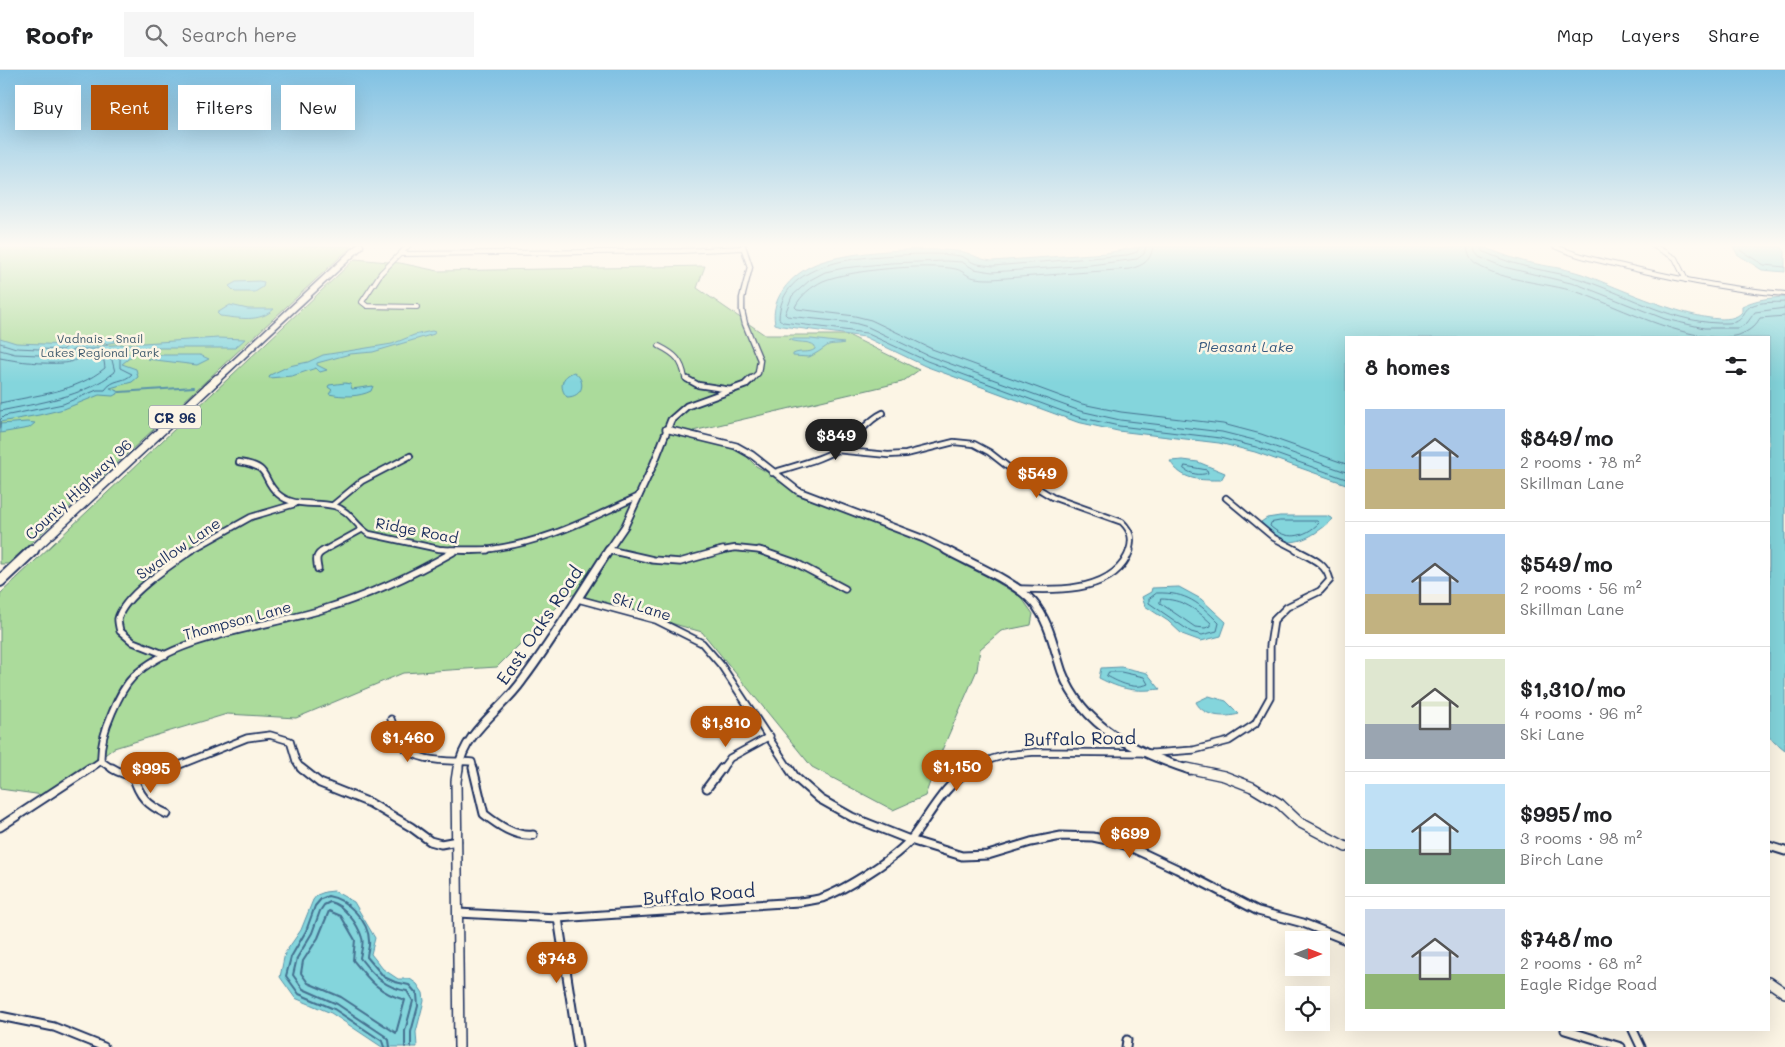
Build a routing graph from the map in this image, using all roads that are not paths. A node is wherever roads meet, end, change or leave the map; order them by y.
1 (310, 292) edge
2 (369, 292) edge
3 (744, 292) edge
4 (1754, 292) edge
5 (1785, 294) edge
6 (417, 308) dead end
7 (659, 346) dead end
8 (732, 390) junction
9 (883, 413) dead end
10 (666, 429) junction
11 (836, 450) junction
12 (410, 456) dead end
13 (239, 462) dead end
14 (772, 473) junction
15 (639, 496) junction
16 (1226, 498) dead end
17 (297, 504) junction
18 (332, 505) junction
19 (362, 530) junction
20 (608, 550) junction
21 (453, 552) junction
22 (318, 569) dead end
23 (0, 581) edge
24 (845, 589) dead end
25 (1020, 589) junction
26 (578, 599) junction
27 (166, 655) junction
28 (390, 719) dead end
29 (770, 736) junction
30 (1144, 752) junction
31 (101, 760) junction
32 (459, 761) junction
33 (133, 775) junction
34 (707, 788) dead end
35 (167, 814) dead end
36 (0, 827) edge
37 (533, 835) dead end
38 (910, 840) junction
39 (457, 841) junction
40 (1345, 846) edge
41 (1770, 846) edge
42 (1785, 851) edge
43 (458, 912) junction
44 (558, 918) junction
45 (1345, 940) edge
46 (1770, 983) edge
47 (1785, 993) edge
48 (0, 1016) edge
49 (1568, 1031) edge
50 (1633, 1031) edge
51 (104, 1047) edge
52 (459, 1047) edge
53 (578, 1047) edge
54 (1621, 1047) edge
55 (1641, 1047) edge

1 - 23 main road, County Highway 96 / CR 96
2 - 6 street
3 - 8 street
4 - 5 street
7 - 8 street
8 - 10 street
9 - 11 street
10 - 14 street
10 - 15 street, East Oaks Road
11 - 14 street
11 - 25 street
12 - 18 street
13 - 17 street
14 - 25 street
15 - 20 street, East Oaks Road
15 - 21 street, Ridge Road
16 - 30 street, Buffalo Road
17 - 18 street
17 - 27 street, Swallow Lane
18 - 19 street, Ridge Road
19 - 21 street, Ridge Road
19 - 22 street
20 - 24 street
20 - 26 street, East Oaks Road
21 - 27 street, Thompson Lane
25 - 30 street
26 - 29 street, Ski Lane
26 - 32 street, East Oaks Road
27 - 31 street, Thompson Lane
28 - 32 street
29 - 34 street
29 - 38 street, Ski Lane
30 - 38 street, Buffalo Road
30 - 40 street
31 - 33 street
31 - 36 street
32 - 37 street
32 - 39 street, East Oaks Road
33 - 35 street
33 - 39 street
38 - 44 street, Buffalo Road
38 - 45 street, Ski Lane
39 - 43 street, East Oaks Road
41 - 42 street
43 - 44 street, Buffalo Road
43 - 52 street, East Oaks Road
44 - 53 street
46 - 47 street
48 - 51 street
49 - 54 street
50 - 55 street

